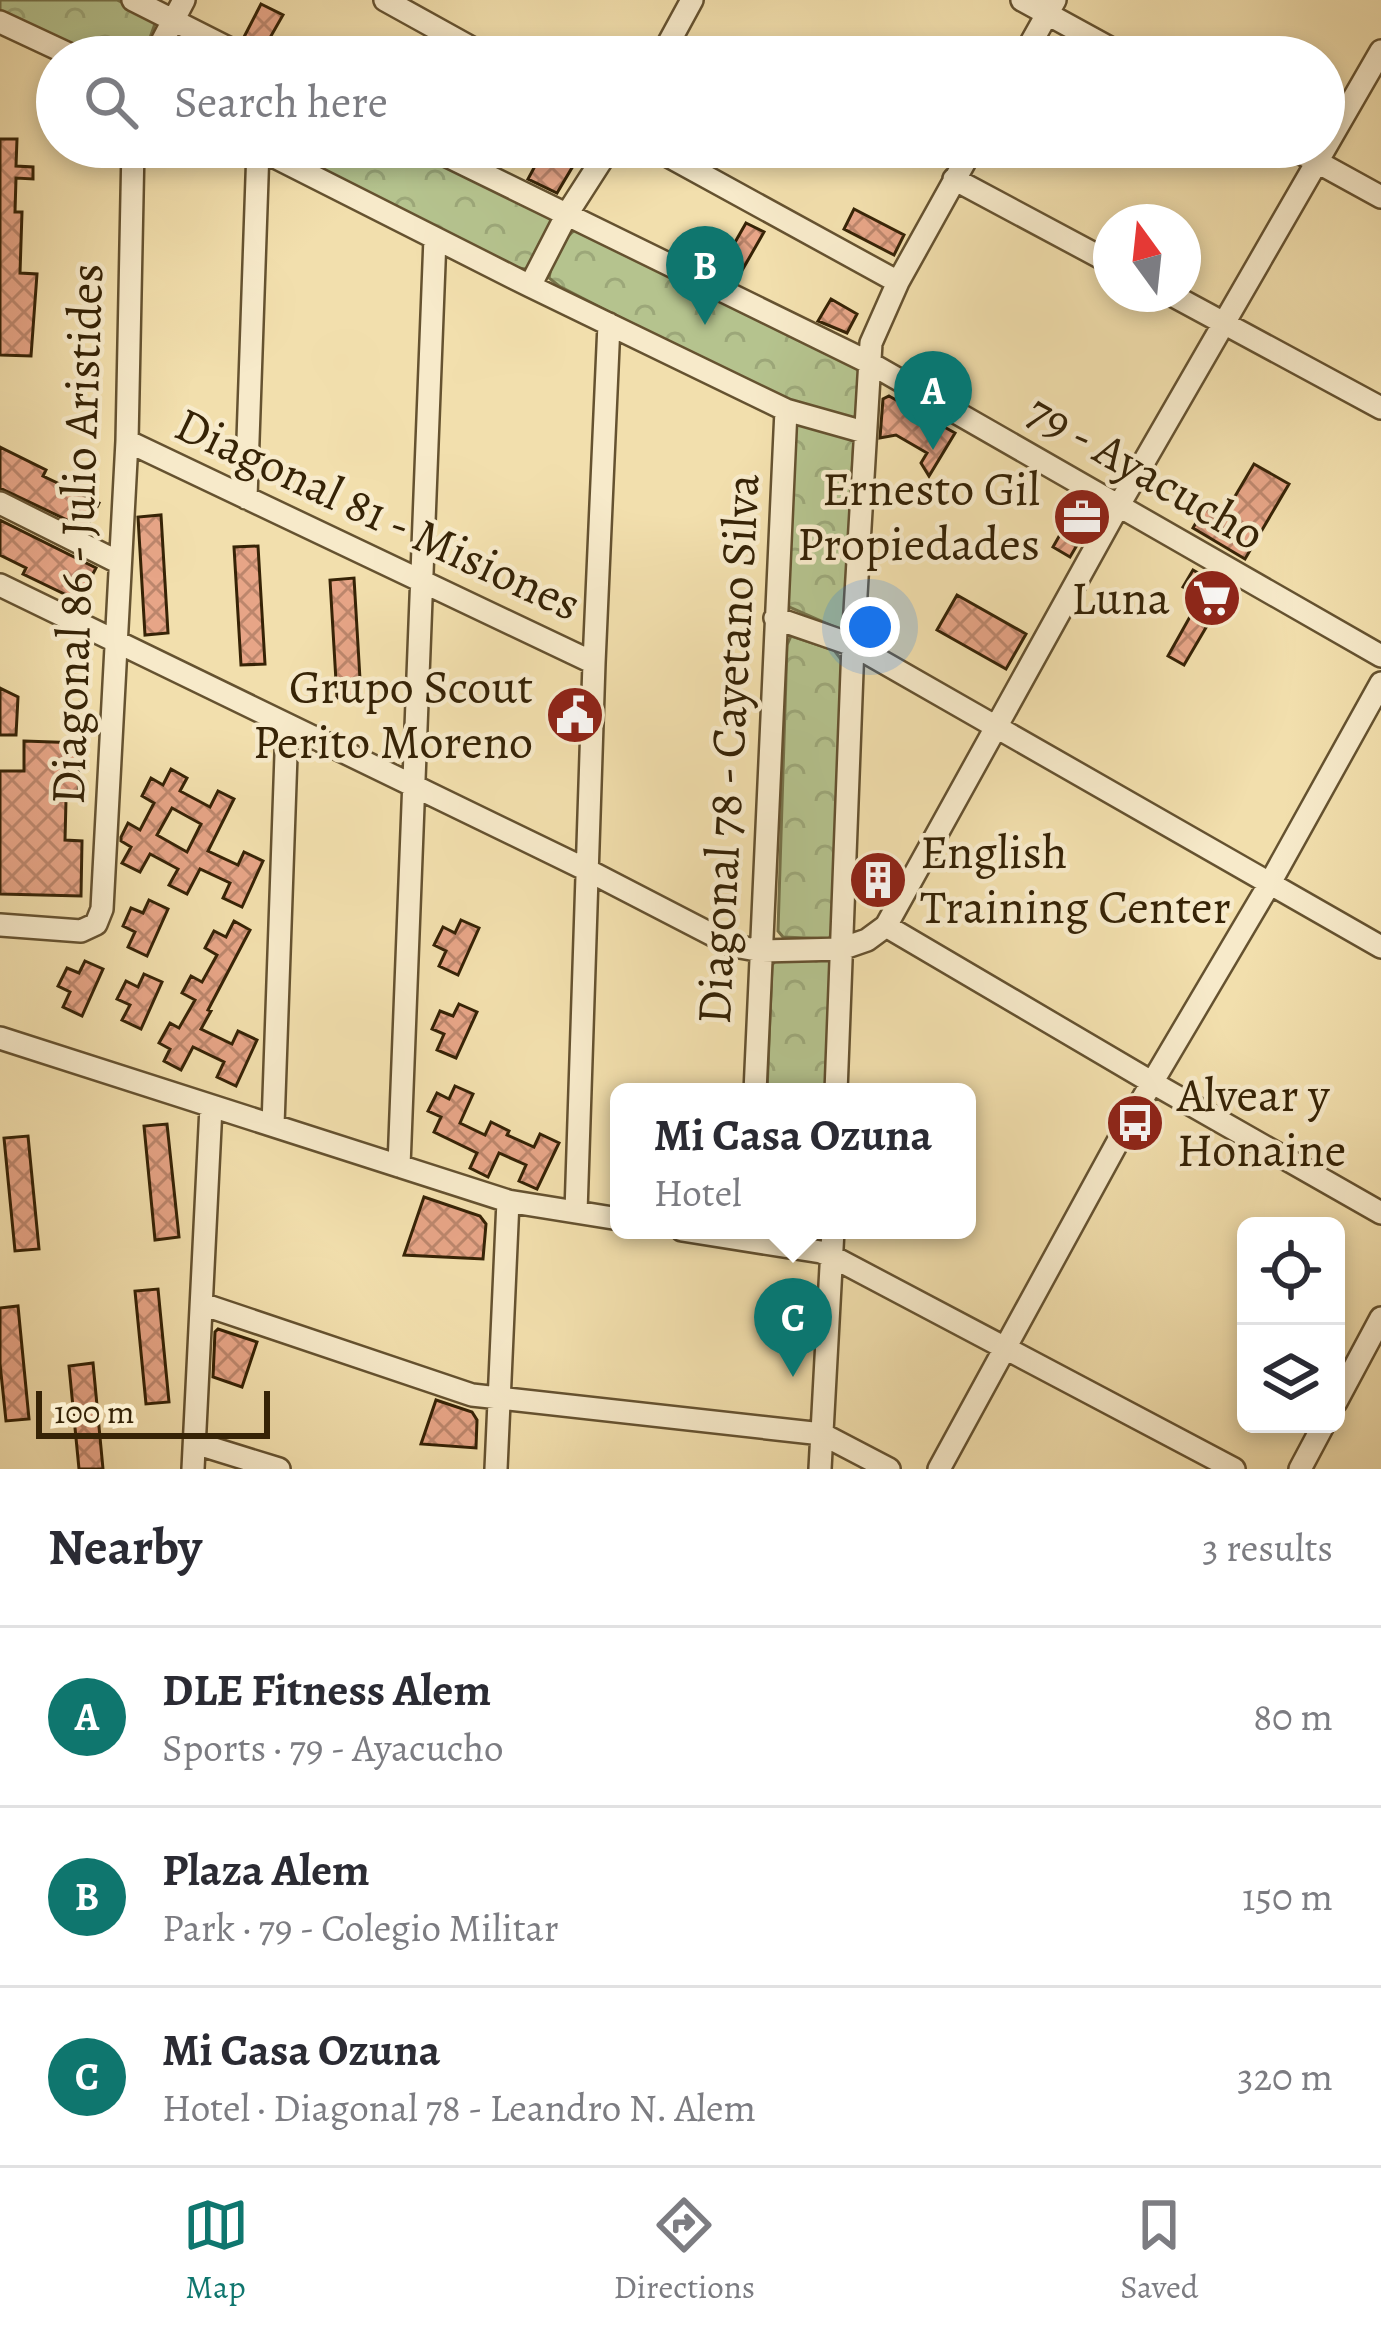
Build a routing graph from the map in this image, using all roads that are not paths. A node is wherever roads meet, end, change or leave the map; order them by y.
1 (133, 0) edge
2 (385, 0) edge
3 (692, 0) edge
4 (1022, 0) edge
5 (1051, 7) edge
6 (179, 10) edge
7 (0, 22) edge
8 (216, 36) edge
9 (450, 36) edge
10 (672, 36) edge
11 (1035, 36) edge
12 (1094, 36) edge
13 (36, 39) edge
14 (1381, 51) edge
15 (1345, 113) edge
16 (133, 168) edge
17 (256, 168) edge
18 (297, 168) edge
19 (472, 168) edge
20 (597, 168) edge
21 (690, 168) edge
22 (961, 168) edge
23 (1314, 168) edge
24 (1328, 168) edge
25 (954, 179) junction
26 (1381, 197) edge
27 (567, 214) junction
28 (435, 238) junction
29 (1093, 253) edge
30 (898, 282) junction
31 (530, 286) junction
32 (1201, 311) edge
33 (609, 323) junction
34 (1224, 323) junction
35 (868, 362) junction
36 (1381, 408) edge
37 (786, 410) junction
38 (864, 432) junction
39 (127, 441) junction
40 (246, 498) junction
41 (0, 503) edge
42 (1119, 505) junction
43 (120, 563) junction
44 (420, 582) junction
45 (0, 585) edge
46 (775, 618) junction
47 (117, 644) junction
48 (853, 645) junction
49 (1381, 656) edge
50 (594, 663) junction
51 (1381, 683) edge
52 (287, 727) junction
53 (998, 727) junction
54 (412, 785) junction
55 (589, 871) junction
56 (1270, 883) junction
57 (0, 925) edge
58 (886, 926) junction
59 (1381, 947) edge
60 (842, 949) junction
61 (762, 951) junction
62 (0, 1038) edge
63 (755, 1083) edge
64 (836, 1083) edge
65 (1153, 1084) junction
66 (211, 1107) junction
67 (273, 1125) junction
68 (399, 1166) junction
69 (508, 1201) junction
70 (576, 1212) junction
71 (1381, 1213) edge
72 (610, 1218) edge
73 (764, 1239) edge
74 (833, 1239) edge
75 (833, 1257) junction
76 (202, 1304) junction
77 (1381, 1318) edge
78 (1004, 1347) junction
79 (1345, 1385) edge
80 (497, 1399) junction
81 (1319, 1433) edge
82 (822, 1434) junction
83 (195, 1442) junction
84 (193, 1469) edge
85 (279, 1469) edge
86 (496, 1469) edge
87 (820, 1469) edge
88 (890, 1469) edge
89 (939, 1469) edge
90 (1234, 1469) edge
91 (1300, 1469) edge

1 - 6 street
2 - 9 street
3 - 10 street
4 - 5 street
5 - 11 street
5 - 12 street
6 - 8 street
7 - 13 street
14 - 15 street
16 - 39 street, Diagonal 86 - Julio Aristides
17 - 40 street
18 - 28 street
19 - 27 street, 79 - Ayacucho
20 - 27 street
21 - 30 street
22 - 25 street
23 - 34 street
24 - 26 street
25 - 29 street
25 - 30 street
27 - 31 street
27 - 35 street, 79 - Ayacucho
28 - 31 street
28 - 44 street
30 - 35 street
31 - 33 street
32 - 34 street
33 - 37 street
33 - 50 street
34 - 36 street
34 - 42 street
35 - 38 street
35 - 42 street, 79 - Ayacucho
37 - 38 street
37 - 46 street, Diagonal 78 - Cayetano Silva
38 - 48 street
39 - 40 street, Diagonal 81 - Misiones
39 - 43 street, Diagonal 86 - Julio Aristides
40 - 44 street, Diagonal 81 - Misiones
41 - 43 street
42 - 49 street, 79 - Ayacucho
42 - 53 street
43 - 47 street, Diagonal 86 - Julio Aristides
44 - 50 street, Diagonal 81 - Misiones
44 - 54 street
45 - 47 street
46 - 48 street
46 - 61 street, Diagonal 78 - Cayetano Silva
47 - 52 street
47 - 57 street, Diagonal 86 - Julio Aristides
48 - 53 street
48 - 60 street
50 - 55 street
51 - 56 street
52 - 54 street
52 - 67 street
53 - 56 street
53 - 58 street
54 - 55 street
54 - 68 street
55 - 61 street
55 - 70 street
56 - 59 street
56 - 65 street
58 - 60 street
58 - 65 street
60 - 61 street
60 - 64 street
61 - 63 street, Diagonal 78 - Cayetano Silva
62 - 66 street
65 - 71 street
65 - 78 street
66 - 67 street
66 - 76 street
67 - 68 street
68 - 69 street
69 - 70 street
69 - 80 street
70 - 72 street
73 - 75 street
74 - 75 street
75 - 78 street
75 - 82 street
76 - 80 street
76 - 83 street
77 - 79 street
78 - 89 street
78 - 90 street
80 - 82 street
80 - 86 street
81 - 91 street
82 - 87 street
82 - 88 street
83 - 84 street
83 - 85 street

